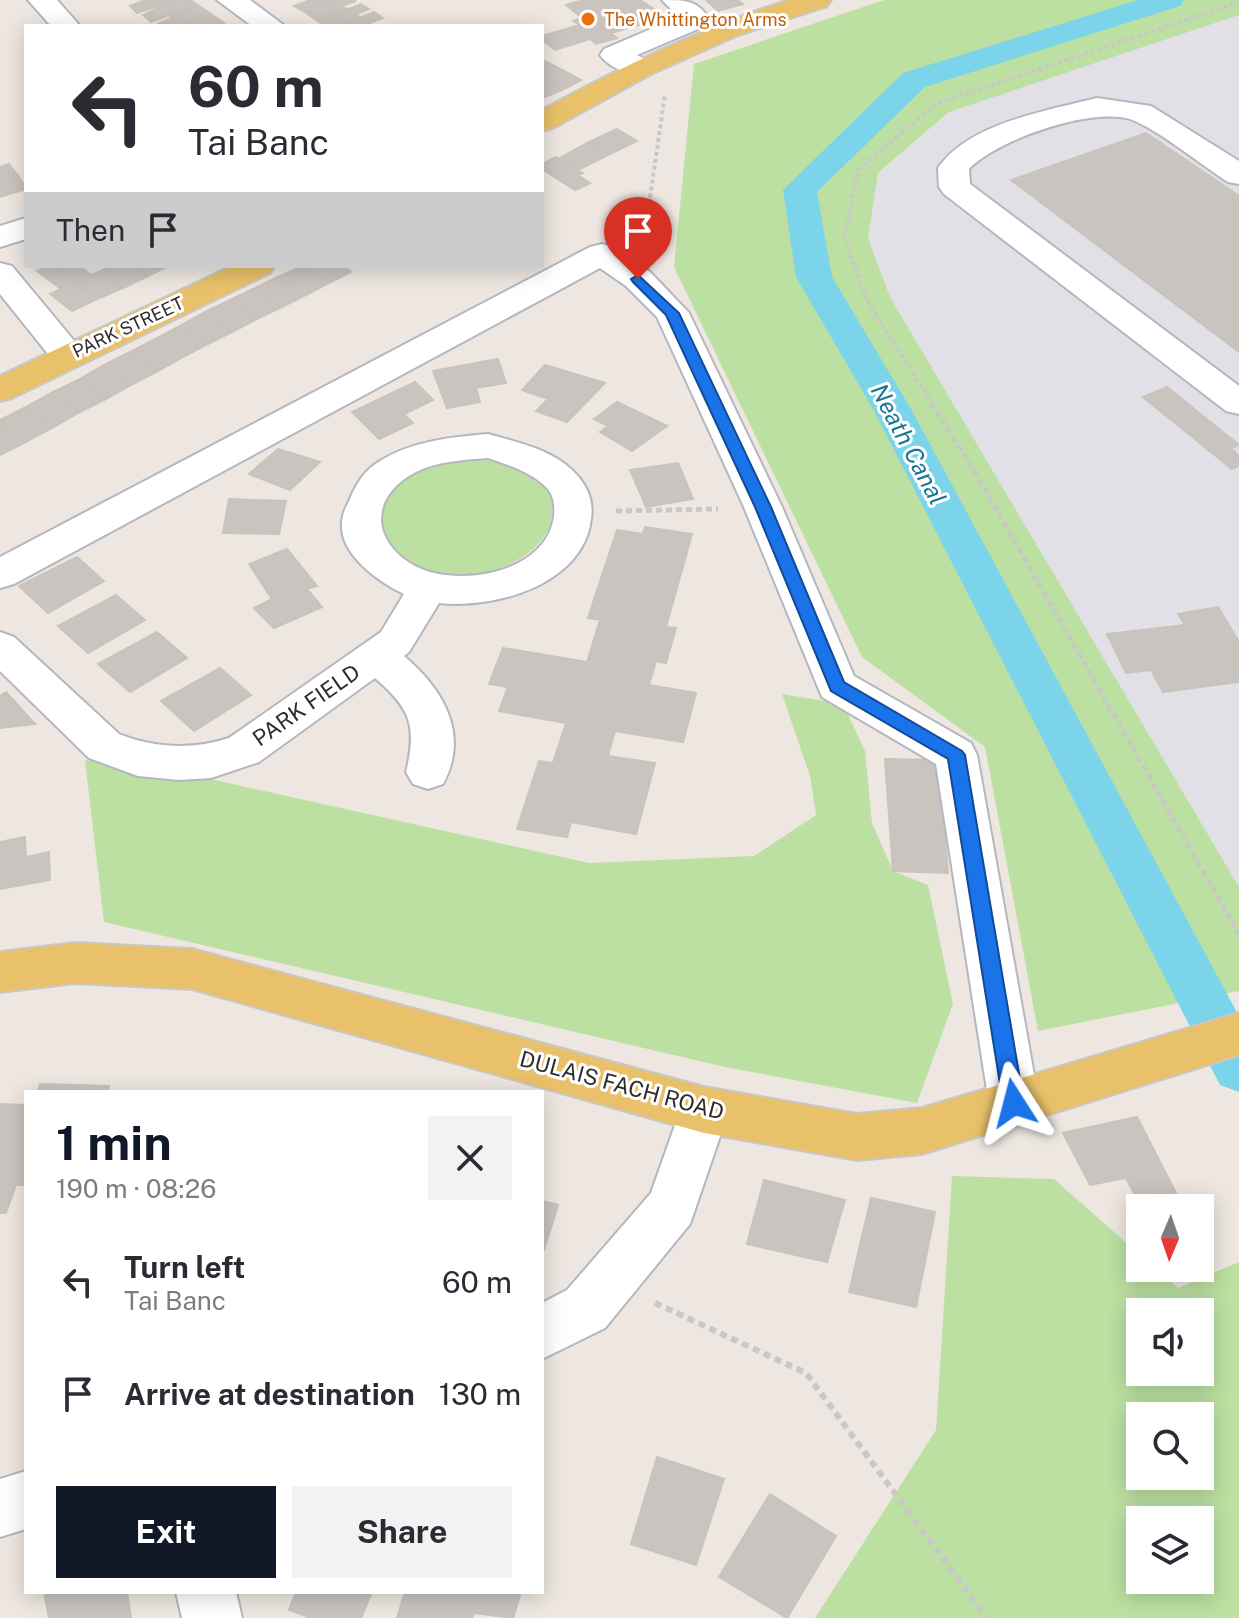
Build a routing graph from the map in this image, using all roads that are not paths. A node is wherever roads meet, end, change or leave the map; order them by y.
1 (42, 0) edge
2 (231, 0) edge
3 (676, 0) edge
4 (696, 0) edge
5 (817, 0) edge
6 (64, 24) edge
7 (268, 24) edge
8 (728, 29) junction
9 (641, 68) junction
10 (544, 121) edge
11 (1239, 175) edge
12 (24, 229) edge
13 (0, 237) edge
14 (254, 268) edge
15 (0, 273) edge
16 (68, 356) junction
17 (0, 390) edge
18 (1239, 403) edge
19 (0, 574) edge
20 (428, 587) junction
21 (0, 647) edge
22 (376, 656) junction
23 (428, 772) dead end
24 (0, 972) edge
25 (1239, 1034) edge
26 (1014, 1103) junction
27 (704, 1110) junction
28 (544, 1331) edge
29 (24, 1501) edge
30 (0, 1508) edge
31 (206, 1594) edge
32 (212, 1618) edge

1 - 6 street
2 - 7 street
3 - 9 street
4 - 8 street
5 - 8 main road
8 - 9 main road
9 - 10 main road
11 - 18 street
12 - 13 street
14 - 16 main road, PARK STREET
15 - 16 street
16 - 17 main road, PARK STREET
19 - 26 street
20 - 20 street
20 - 22 street, PARK FIELD
21 - 22 street, PARK FIELD
22 - 23 street
24 - 27 main road, DULAIS FACH ROAD
25 - 26 main road, DULAIS FACH ROAD
26 - 27 main road, DULAIS FACH ROAD
27 - 28 street
29 - 30 street
31 - 32 street

